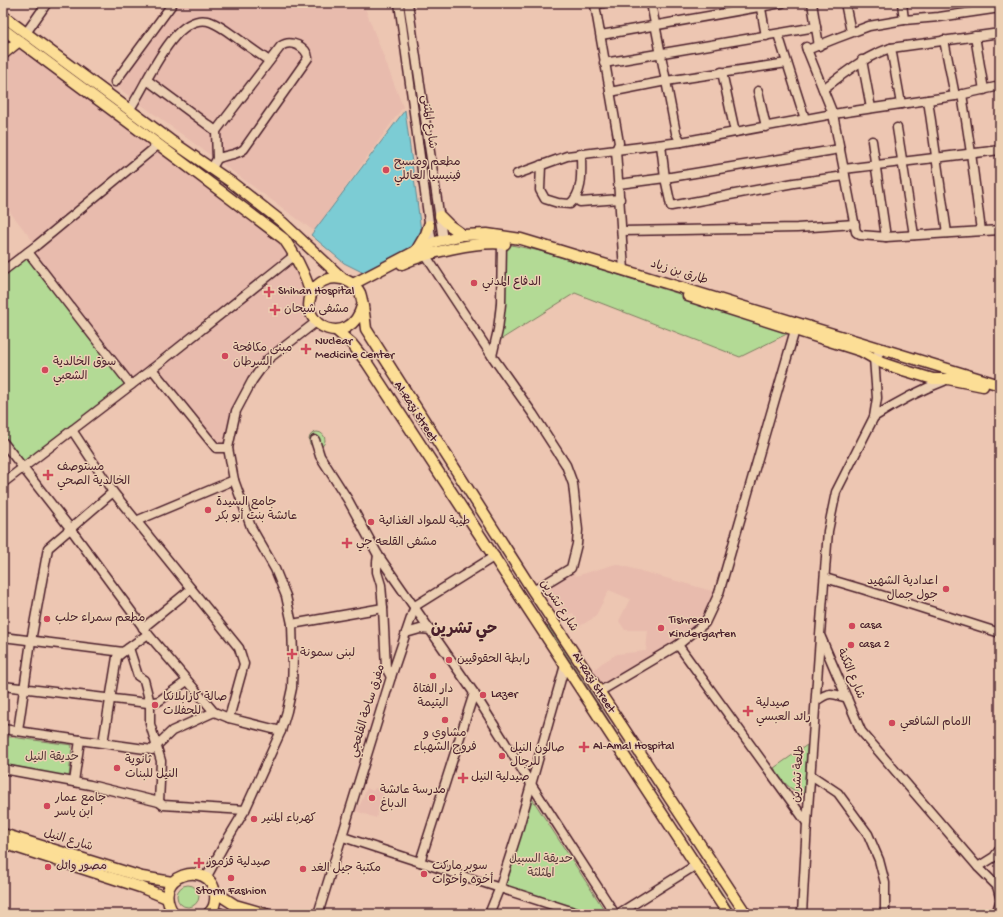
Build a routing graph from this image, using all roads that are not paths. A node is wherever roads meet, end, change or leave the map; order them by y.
1 (47, 3) edge
2 (173, 3) edge
3 (399, 3) edge
4 (408, 3) edge
5 (604, 3) edge
6 (651, 3) edge
7 (782, 3) edge
8 (812, 3) edge
9 (846, 3) edge
10 (902, 3) edge
11 (760, 5) edge
12 (1000, 8) edge
13 (3, 16) edge
14 (904, 20) junction
15 (656, 26) junction
16 (816, 27) junction
17 (3, 29) edge
18 (851, 32) junction
19 (26, 33) junction
20 (1000, 33) edge
21 (778, 34) junction
22 (601, 35) junction
23 (766, 36) junction
24 (975, 36) junction
25 (944, 40) junction
26 (19, 41) junction
27 (819, 46) junction
28 (891, 48) junction
29 (3, 54) edge
30 (661, 54) junction
31 (862, 60) junction
32 (269, 61) junction
33 (604, 63) junction
34 (788, 63) junction
35 (722, 72) junction
36 (147, 80) junction
37 (666, 81) junction
38 (115, 82) dead end
39 (1000, 86) edge
40 (823, 89) junction
41 (984, 90) junction
42 (758, 91) dead end
43 (610, 92) junction
44 (959, 95) junction
45 (928, 100) junction
46 (900, 104) junction
47 (871, 108) junction
48 (129, 110) junction
49 (833, 114) junction
50 (805, 119) junction
51 (766, 126) junction
52 (897, 128) dead end
53 (216, 131) junction
54 (735, 132) junction
55 (872, 141) dead end
56 (681, 142) junction
57 (158, 145) junction
58 (661, 145) junction
59 (840, 149) junction
60 (616, 150) junction
61 (1000, 150) edge
62 (971, 153) junction
63 (581, 154) junction
64 (936, 158) junction
65 (903, 162) junction
66 (214, 164) junction
67 (541, 165) junction
68 (876, 165) junction
69 (844, 173) junction
70 (518, 174) dead end
71 (665, 178) junction
72 (618, 184) junction
73 (576, 199) junction
74 (620, 199) junction
75 (440, 216) junction
76 (429, 224) junction
77 (855, 224) junction
78 (1000, 230) edge
79 (981, 231) junction
80 (622, 232) junction
81 (947, 233) junction
82 (463, 235) junction
83 (914, 235) junction
84 (886, 237) junction
85 (502, 243) junction
86 (430, 246) junction
87 (443, 251) junction
88 (28, 252) junction
89 (295, 255) junction
90 (624, 270) junction
91 (3, 271) edge
92 (342, 278) junction
93 (355, 286) junction
94 (311, 294) junction
95 (362, 306) junction
96 (316, 322) junction
97 (337, 330) junction
98 (795, 330) junction
99 (883, 349) junction
100 (492, 356) junction
101 (874, 358) junction
102 (938, 365) junction
103 (152, 369) junction
104 (932, 382) junction
105 (131, 384) junction
106 (1000, 384) edge
107 (1000, 391) edge
108 (874, 417) junction
109 (72, 430) junction
110 (315, 440) dead end
111 (3, 442) edge
112 (228, 448) junction
113 (23, 467) junction
114 (234, 480) junction
115 (3, 483) edge
116 (114, 492) junction
117 (136, 521) junction
118 (70, 528) junction
119 (378, 555) junction
120 (495, 556) junction
121 (825, 578) junction
122 (191, 589) junction
123 (533, 591) junction
124 (415, 606) junction
125 (383, 608) junction
126 (292, 624) junction
127 (432, 630) junction
128 (145, 631) junction
129 (406, 633) junction
130 (1000, 633) edge
131 (820, 635) junction
132 (3, 637) edge
133 (31, 641) junction
134 (678, 645) junction
135 (126, 650) junction
136 (565, 665) junction
137 (391, 677) junction
138 (188, 681) junction
139 (3, 686) edge
140 (24, 688) junction
141 (599, 692) junction
142 (474, 693) junction
143 (110, 698) junction
144 (847, 698) junction
145 (816, 701) junction
146 (150, 703) junction
147 (214, 712) junction
148 (229, 718) junction
149 (3, 729) edge
150 (18, 731) junction
151 (281, 731) junction
152 (80, 740) junction
153 (103, 743) junction
154 (156, 746) junction
155 (3, 769) edge
156 (811, 775) junction
157 (74, 782) junction
158 (531, 784) junction
159 (159, 802) junction
160 (245, 810) junction
161 (807, 823) junction
162 (3, 834) edge
163 (343, 837) junction
164 (3, 844) edge
165 (1000, 849) edge
166 (420, 862) junction
167 (696, 865) junction
168 (978, 866) junction
169 (206, 878) junction
170 (172, 882) junction
171 (500, 887) junction
172 (215, 892) junction
173 (1000, 897) edge
174 (167, 898) junction
175 (1000, 902) edge
176 (209, 913) edge
177 (174, 914) edge
178 (221, 914) edge
179 (266, 914) edge
180 (318, 914) edge
181 (489, 914) edge
182 (580, 914) edge
183 (616, 914) edge
184 (728, 914) edge
185 (746, 914) edge
186 (802, 914) edge
187 (885, 914) edge
188 (996, 914) edge

1 - 19 street
2 - 38 street
3 - 76 street, شارع المثنى
4 - 75 street, شارع المثنى
5 - 22 street
6 - 15 street
7 - 11 street
8 - 16 street
9 - 18 street
10 - 14 street
11 - 15 street
11 - 23 street
12 - 14 street
13 - 19 main road
14 - 18 street
15 - 22 street
15 - 30 street
16 - 21 street
16 - 27 street
17 - 26 main road
18 - 27 street
19 - 48 main road
20 - 24 street
21 - 23 street
21 - 34 street
22 - 33 street
23 - 30 street
24 - 25 street
24 - 41 street
25 - 28 street
25 - 44 street
26 - 29 main road
26 - 57 main road
27 - 40 street
28 - 31 street
28 - 46 street
30 - 33 street
30 - 37 street
31 - 40 street
31 - 47 street
32 - 36 street
32 - 53 street
32 - 66 street
33 - 43 street
34 - 35 street
34 - 50 street
35 - 37 street
35 - 54 street
36 - 48 street
36 - 53 street
37 - 43 street
37 - 56 street
39 - 41 street
40 - 49 street
41 - 44 street
42 - 51 street
43 - 60 street
44 - 45 street
44 - 62 street
45 - 46 street
45 - 64 street
46 - 47 street
47 - 49 street
48 - 66 main road
49 - 50 street
49 - 59 street
50 - 51 street
51 - 54 street
52 - 65 street
53 - 66 street
54 - 56 street
55 - 68 street
56 - 58 street
57 - 88 street
57 - 89 main road
58 - 60 street
58 - 71 street
59 - 69 street
59 - 71 street
60 - 63 street
60 - 72 street
61 - 62 street
62 - 64 street
62 - 79 street
63 - 67 street
63 - 73 street
64 - 65 street
64 - 81 street
65 - 68 street
65 - 83 street
66 - 92 main road
67 - 70 street
67 - 73 street
68 - 69 street
68 - 84 street
69 - 71 street
69 - 77 street
71 - 72 street
72 - 74 street
73 - 74 street
74 - 80 street
75 - 82 main road
75 - 86 street, شارع المثنى
76 - 86 street, شارع المثنى
76 - 86 main road
77 - 80 street
77 - 84 street
78 - 79 street
79 - 81 street
80 - 90 street
81 - 83 street
82 - 86 main road, طارق بن زياد
82 - 90 main road, طارق بن زياد
83 - 84 street
85 - 87 main road
85 - 98 main road
85 - 100 street
86 - 87 main road
86 - 87 main road
86 - 93 main road
86 - 100 street
88 - 91 street
88 - 105 street
89 - 94 main road
89 - 103 street
90 - 99 main road, طارق بن زياد
92 - 93 main road
92 - 94 main road
93 - 95 main road
94 - 96 main road
95 - 97 main road
95 - 123 main road, شارع تشرين
96 - 97 main road
96 - 112 street
97 - 120 main road, Al-Razi Street
98 - 101 main road
98 - 134 street
99 - 101 street
99 - 102 main road, طارق بن زياد
100 - 123 street
101 - 104 main road
101 - 108 street
102 - 104 street
102 - 106 main road, طارق بن زياد
103 - 105 street
103 - 112 street
104 - 107 main road
104 - 108 street
105 - 109 street
108 - 121 street, شارع الثكنة
109 - 113 street
109 - 116 street
110 - 119 street
111 - 113 street
112 - 114 street
113 - 115 street
113 - 118 street
114 - 117 street
114 - 126 street
116 - 117 street
116 - 118 street
117 - 122 street
118 - 128 street
118 - 133 street
119 - 124 street
119 - 125 street
120 - 124 street
120 - 136 main road, Al-Razi Street
121 - 130 street
121 - 131 street, شارع الثكنة
122 - 128 street
122 - 148 street
123 - 141 main road, شارع تشرين
124 - 127 street
124 - 129 street, مفرق ساحة القلعجي
125 - 126 street
125 - 137 street
126 - 151 street
127 - 129 street
127 - 142 street
128 - 135 street
128 - 138 street
129 - 137 street, مفرق ساحة القلعجي
131 - 144 street, شارع الثكنة
131 - 145 street, طلعة تشرين
132 - 133 street
133 - 135 street
133 - 140 street
134 - 141 street
134 - 161 street
135 - 143 street
135 - 146 street
136 - 158 street
136 - 167 main road, Al-Razi Street
137 - 163 street, مفرق ساحة القلعجي
138 - 146 street
138 - 147 street
139 - 140 street
140 - 143 street
140 - 150 street
141 - 185 main road, شارع تشرين
142 - 158 street
142 - 166 street
143 - 146 street
143 - 153 street
144 - 145 street
144 - 168 street, شارع الثكنة
145 - 156 street, طلعة تشرين
146 - 154 street
147 - 148 street
147 - 154 street
148 - 151 street
149 - 150 street
150 - 152 street
151 - 160 street
152 - 153 street
152 - 157 street
153 - 154 street
154 - 159 street
155 - 157 street
156 - 161 street, طلعة تشرين
156 - 187 street
157 - 159 street
158 - 171 street
158 - 183 street
159 - 160 street
160 - 169 street
161 - 186 street, طلعة تشرين
162 - 170 main road, شارع النيل
163 - 166 street
163 - 180 street, مفرق ساحة القلعجي
164 - 174 main road, شارع النيل
165 - 168 street
166 - 171 street
167 - 183 street
167 - 184 main road, Al-Razi Street
168 - 173 street, شارع الثكنة
169 - 170 main road
169 - 172 main road
170 - 174 main road
171 - 181 street
171 - 182 street
172 - 176 main road
172 - 179 main road
174 - 177 main road
175 - 188 street
176 - 178 main road

